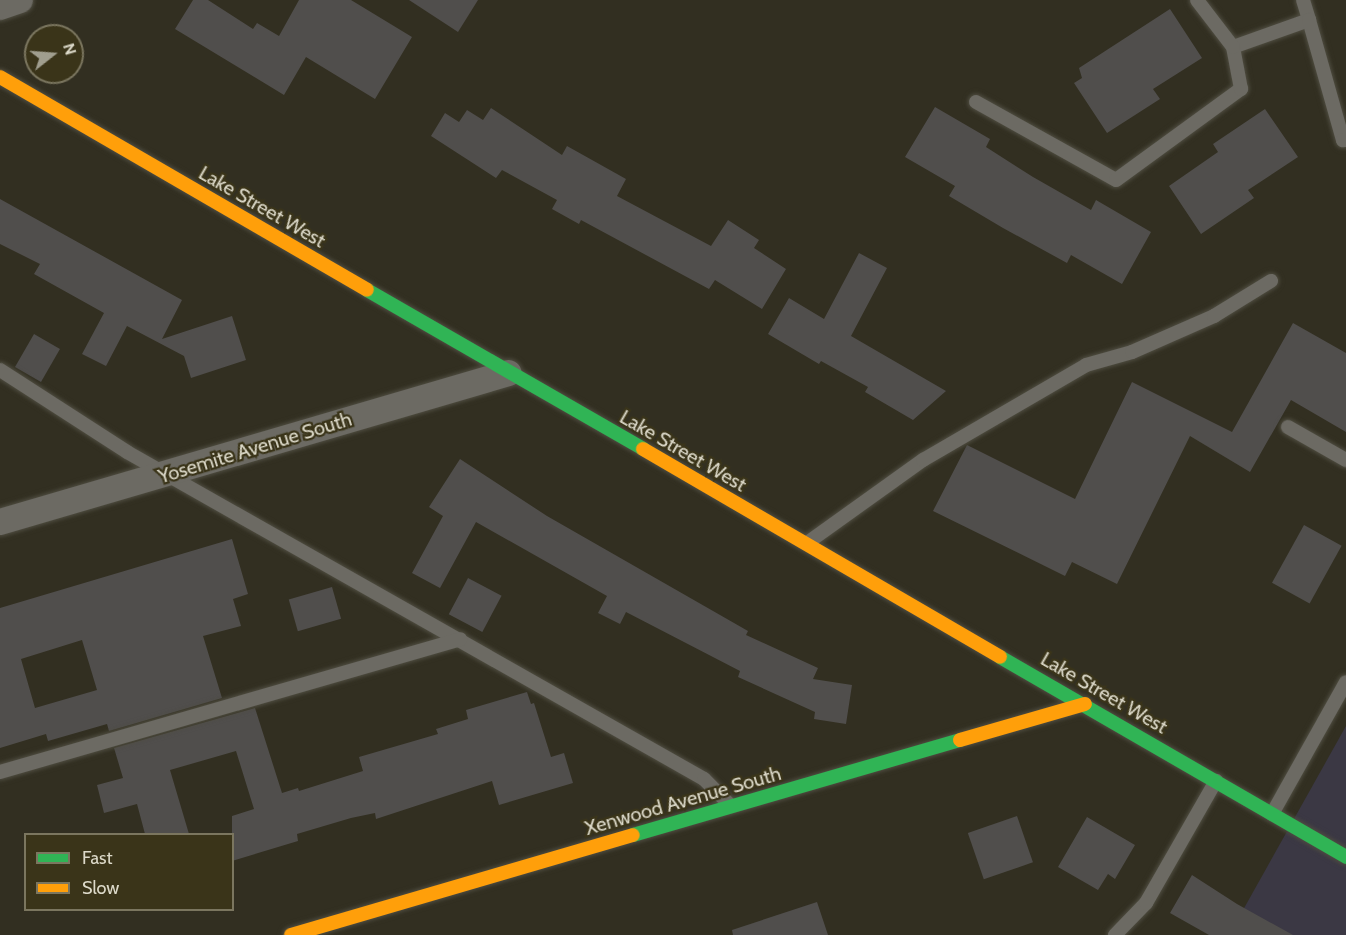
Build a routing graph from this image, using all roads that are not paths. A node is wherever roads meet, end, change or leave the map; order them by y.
1 (20, 0) edge
2 (1197, 0) edge
3 (1303, 0) edge
4 (0, 7) edge
5 (1309, 20) junction
6 (1233, 47) junction
7 (0, 77) edge
8 (976, 102) dead end
9 (1346, 140) edge
10 (1271, 281) dead end
11 (0, 370) edge
12 (509, 373) junction
13 (1288, 427) dead end
14 (1346, 460) edge
15 (168, 475) junction
16 (0, 522) edge
17 (805, 544) junction
18 (460, 639) junction
19 (1346, 682) edge
20 (1085, 704) junction
21 (0, 772) edge
22 (1216, 781) junction
23 (732, 807) junction
24 (1272, 814) junction
25 (1346, 857) edge
26 (291, 935) edge
27 (1115, 935) edge

1 - 4 street
2 - 6 lane
3 - 5 lane
5 - 6 lane
5 - 9 lane
6 - 8 lane
7 - 12 street, Lake Street West
10 - 17 lane
11 - 15 lane
12 - 15 street, Yosemite Avenue South
12 - 17 street, Lake Street West
13 - 14 lane
15 - 16 street, Yosemite Avenue South
15 - 18 lane
17 - 20 street, Lake Street West
18 - 21 lane
18 - 23 lane
19 - 24 lane
20 - 22 street, Lake Street West
20 - 23 street, Xenwood Avenue South
22 - 24 street, Lake Street West
22 - 27 lane
23 - 26 street, Xenwood Avenue South
24 - 25 street, Lake Street West

